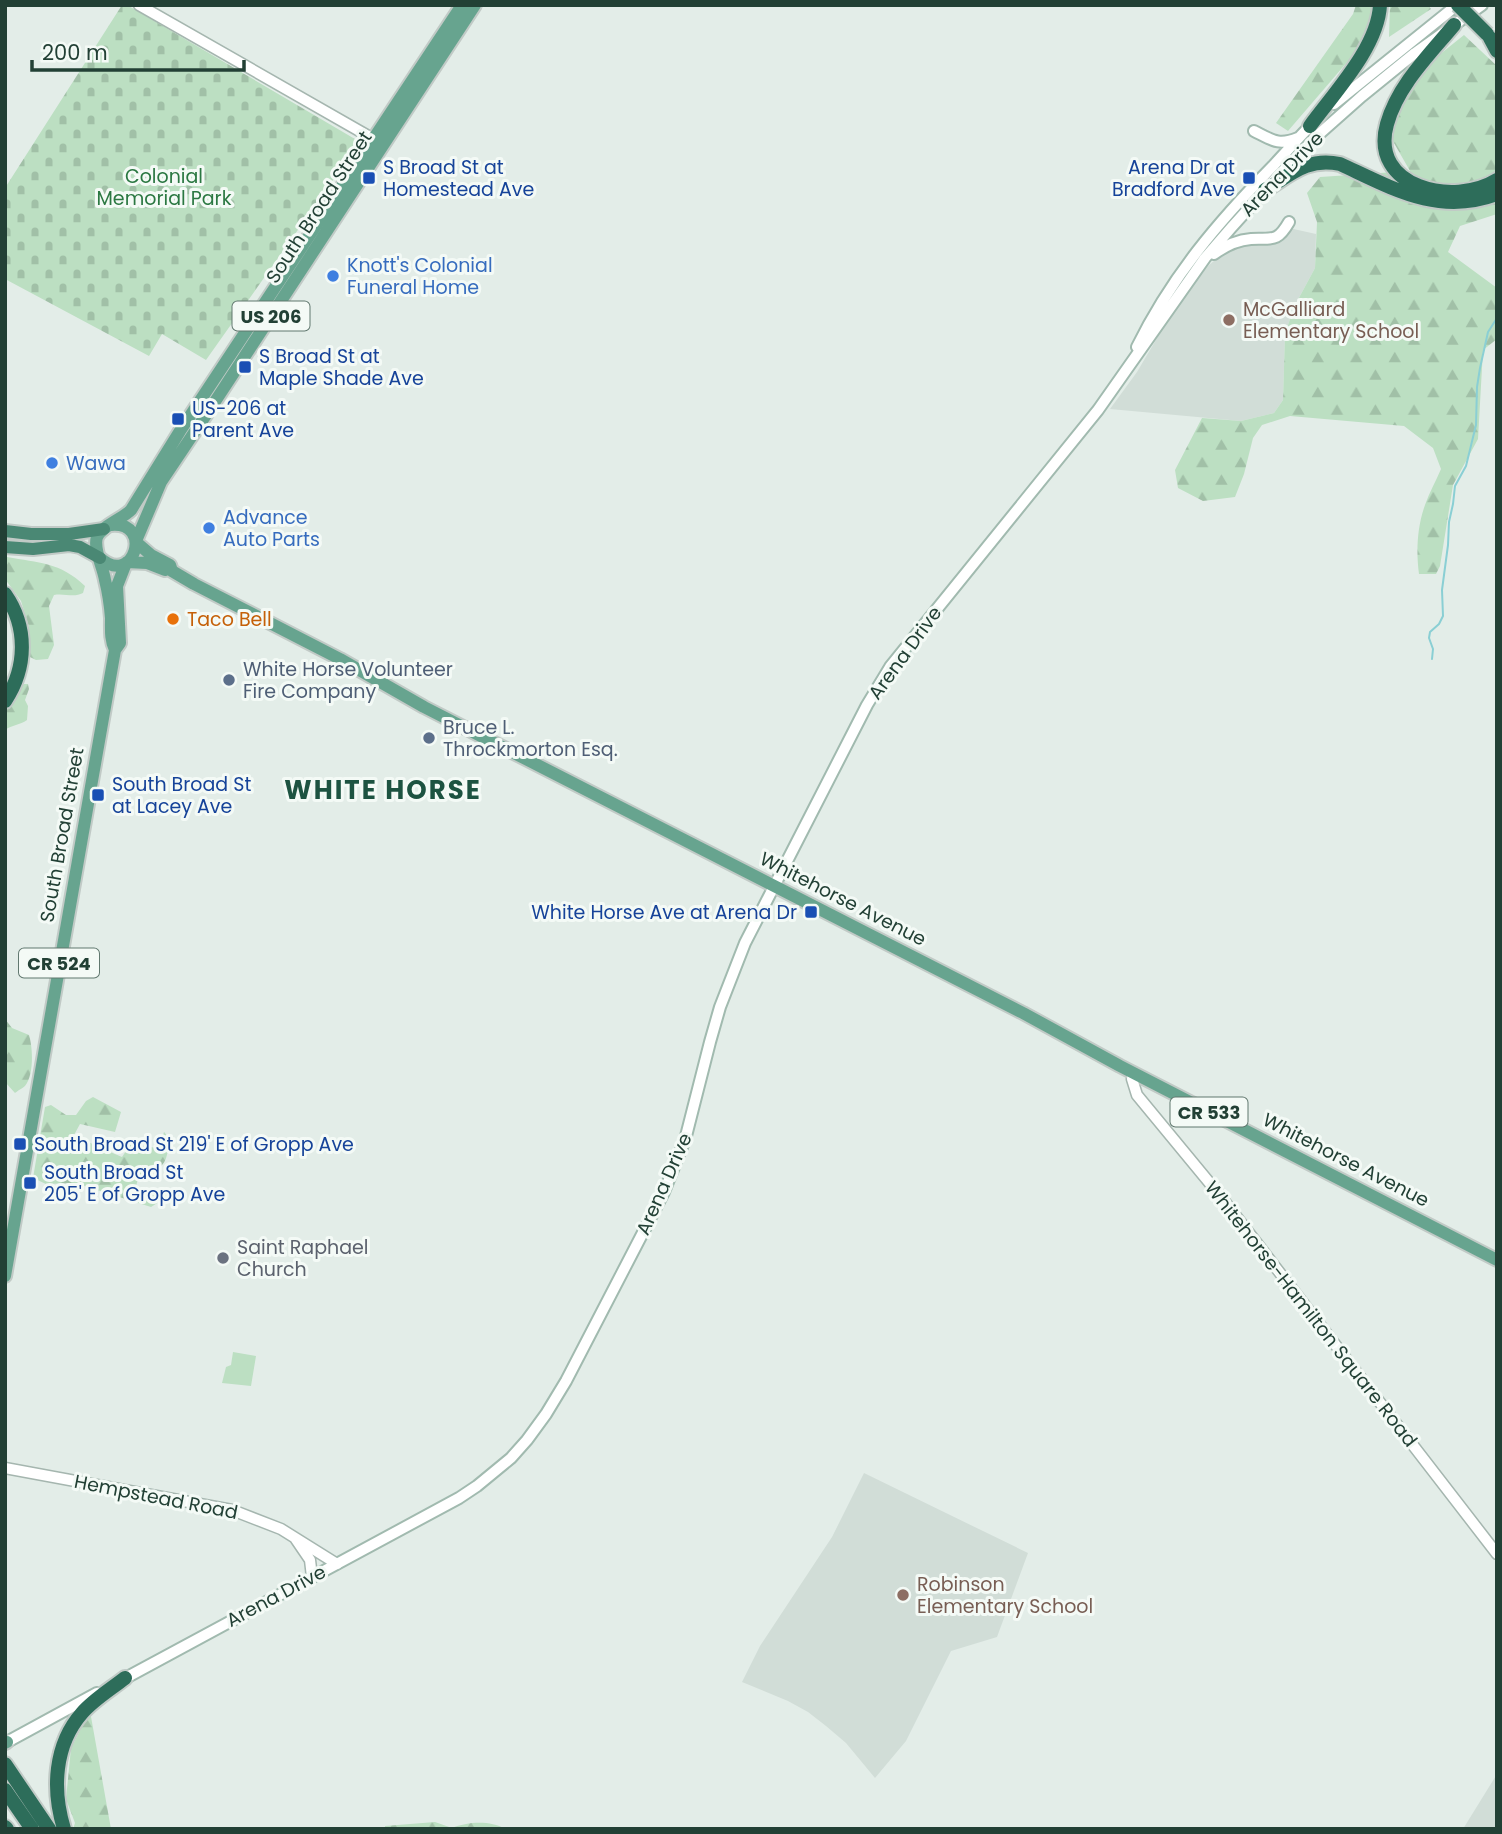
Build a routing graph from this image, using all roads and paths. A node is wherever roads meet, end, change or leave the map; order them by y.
1 (139, 5) edge
2 (462, 5) edge
3 (475, 5) edge
4 (1380, 5) edge
5 (1457, 5) edge
6 (1482, 5) edge
7 (1454, 25) junction
8 (1493, 42) edge
9 (1254, 131) dead end
10 (1305, 132) junction
11 (379, 142) junction
12 (1497, 180) edge
13 (1265, 190) junction
14 (1497, 194) edge
15 (1289, 222) dead end
16 (1197, 270) junction
17 (1121, 379) junction
18 (106, 527) junction
19 (5, 531) edge
20 (136, 541) junction
21 (5, 547) edge
22 (100, 558) junction
23 (127, 563) junction
24 (172, 570) junction
25 (5, 594) edge
26 (115, 650) junction
27 (5, 701) edge
28 (774, 886) junction
29 (1133, 1073) junction
30 (1497, 1260) edge
31 (5, 1276) edge
32 (5, 1468) edge
33 (293, 1535) junction
34 (1497, 1553) edge
35 (337, 1564) junction
36 (312, 1577) junction
37 (125, 1678) junction
38 (6, 1743) edge
39 (9, 1770) edge
40 (5, 1790) edge
41 (32, 1829) edge
42 (49, 1829) edge
43 (64, 1829) edge

1 - 11 street
2 - 11 main road, South Broad Street / US 206
3 - 11 main road, South Broad Street / US 206
4 - 10 highway
5 - 8 highway, bridge
5 - 10 main road, Arena Drive
6 - 7 main road, Arena Drive
7 - 12 highway
7 - 13 main road, Arena Drive
9 - 10 main road
10 - 17 main road, Arena Drive
11 - 18 main road, South Broad Street / US 206
11 - 20 main road, South Broad Street / US 206
13 - 14 highway
13 - 16 main road, Arena Drive
15 - 16 main road
16 - 17 main road, Arena Drive
17 - 28 main road, Arena Drive
18 - 19 highway
18 - 20 main road
18 - 22 main road
20 - 23 main road
20 - 24 main road, Whitehorse Avenue
21 - 22 highway
22 - 23 main road
22 - 26 main road, South Broad Street / CR 524
23 - 24 main road, Whitehorse Avenue
23 - 26 main road, South Broad Street / CR 524
24 - 28 main road, Whitehorse Avenue / CR 533
25 - 27 highway
26 - 31 main road, South Broad Street / CR 524
28 - 29 main road, Whitehorse Avenue / CR 533
28 - 35 main road, Arena Drive
29 - 30 main road, Whitehorse Avenue / CR 533
29 - 34 street, Whitehorse-Hamilton Square Road
32 - 33 street, Hempstead Road
33 - 35 street, Hempstead Road
33 - 36 street
35 - 36 main road, Arena Drive
36 - 37 main road, Arena Drive
37 - 38 main road, Arena Drive
37 - 43 highway
39 - 42 highway
40 - 41 highway

